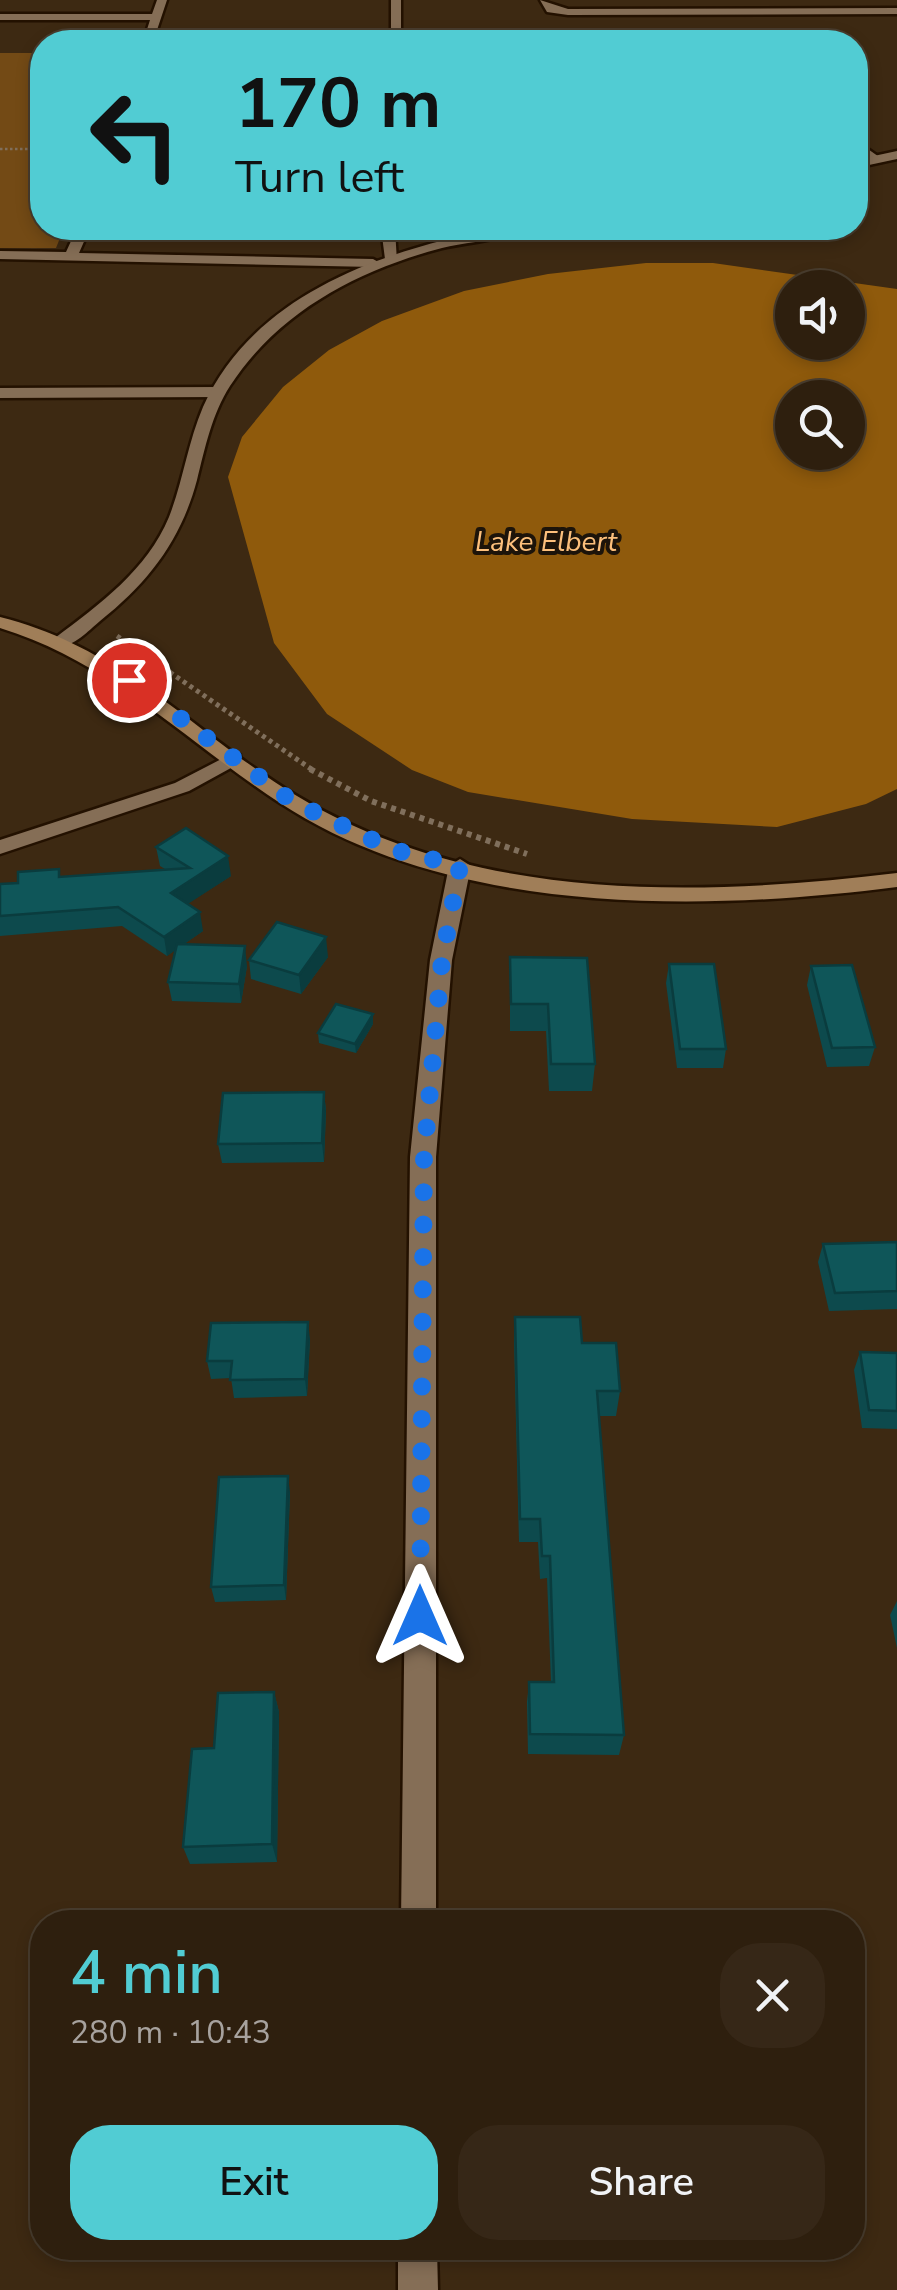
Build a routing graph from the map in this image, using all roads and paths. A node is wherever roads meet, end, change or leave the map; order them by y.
1 (162, 0) edge
2 (396, 0) edge
3 (545, 0) edge
4 (897, 10) edge
5 (156, 17) junction
6 (0, 18) edge
7 (152, 30) edge
8 (396, 30) edge
9 (0, 149) edge
10 (30, 149) edge
11 (868, 152) edge
12 (897, 155) edge
13 (878, 159) junction
14 (868, 161) edge
15 (78, 240) edge
16 (390, 240) edge
17 (468, 240) edge
18 (0, 255) edge
19 (71, 256) junction
20 (392, 259) junction
21 (373, 263) junction
22 (0, 392) edge
23 (218, 392) junction
24 (0, 622) edge
25 (116, 636) dead end
26 (62, 642) junction
27 (233, 759) junction
28 (0, 848) edge
29 (544, 857) dead end
30 (460, 866) junction
31 (897, 880) edge
32 (418, 1910) edge
33 (418, 2260) edge
34 (418, 2290) edge

1 - 5 street
2 - 8 street
3 - 4 street
5 - 6 street
5 - 7 street
9 - 10 path
11 - 13 lane
12 - 13 street
13 - 14 street
15 - 19 street
16 - 20 street
17 - 20 street
18 - 19 street
19 - 21 street
20 - 21 street
21 - 23 street
22 - 23 street
23 - 26 street
24 - 26 main road
25 - 29 path
26 - 27 main road
27 - 28 street
27 - 30 main road
30 - 31 main road
30 - 32 street
33 - 34 street

